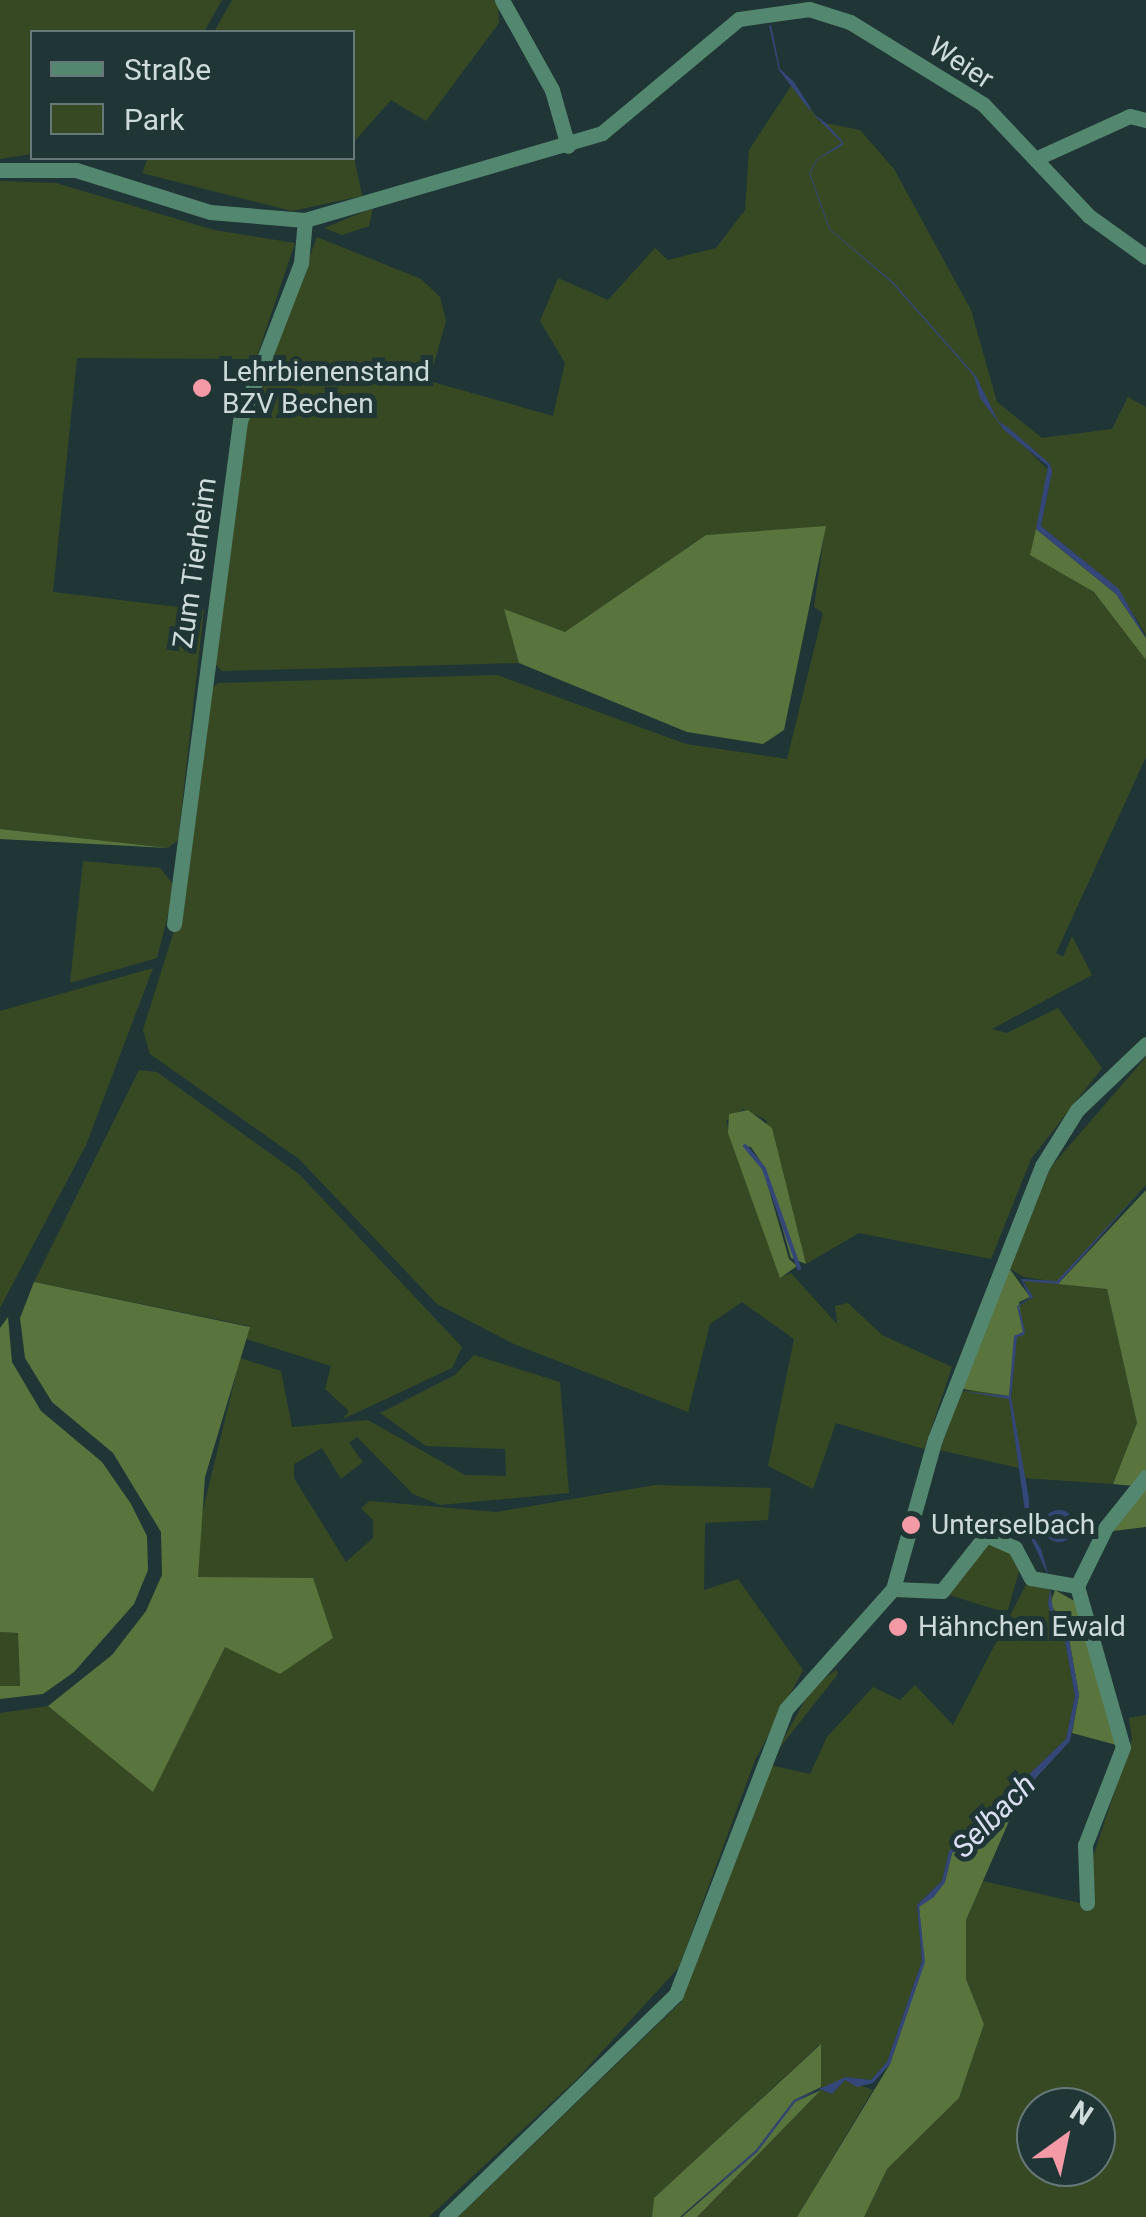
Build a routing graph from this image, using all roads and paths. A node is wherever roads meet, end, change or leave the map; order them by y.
1 (502, 0) edge
2 (1146, 120) edge
3 (568, 146) junction
4 (1035, 159) junction
5 (0, 170) edge
6 (305, 220) junction
7 (1146, 257) edge
8 (174, 924) dead end
9 (1146, 1044) edge
10 (1146, 1477) edge
11 (1077, 1586) junction
12 (893, 1588) junction
13 (1087, 1903) dead end
14 (446, 2217) edge

1 - 3 street
2 - 4 street
3 - 4 street, Weier
3 - 6 street, Weier
4 - 7 street, Weier
5 - 6 street, Weier
6 - 8 street, Zum Tierheim
9 - 12 street
10 - 11 street
11 - 12 street
11 - 13 street
12 - 14 street

